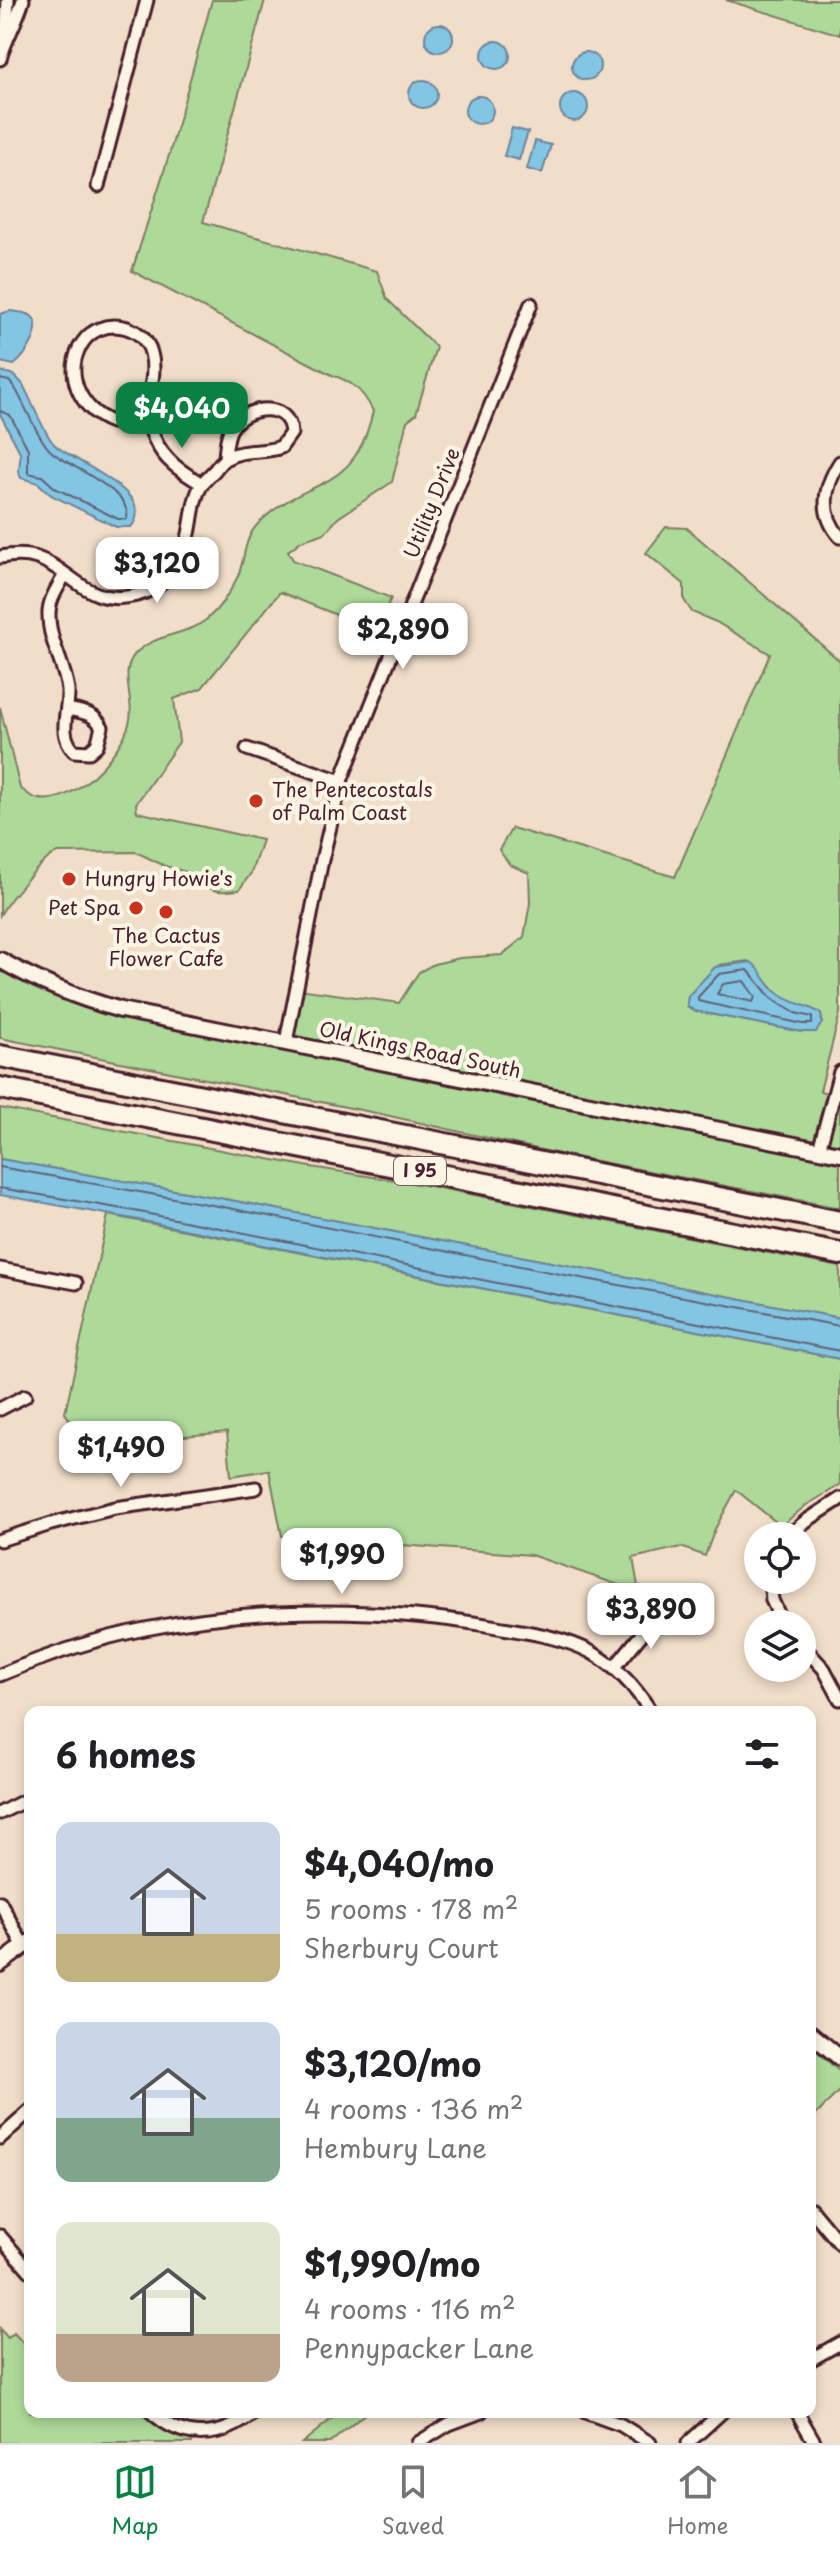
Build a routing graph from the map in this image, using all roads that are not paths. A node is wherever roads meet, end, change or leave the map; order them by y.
1 (8, 0) edge
2 (23, 0) edge
3 (147, 0) edge
4 (6, 37) junction
5 (0, 59) edge
6 (98, 186) dead end
7 (531, 304) dead end
8 (149, 425) junction
9 (225, 458) junction
10 (840, 462) edge
11 (202, 484) junction
12 (840, 537) edge
13 (0, 557) edge
14 (64, 576) junction
15 (67, 709) dead end
16 (247, 749) dead end
17 (341, 781) junction
18 (0, 960) edge
19 (286, 1042) junction
20 (0, 1046) edge
21 (0, 1056) edge
22 (56, 1067) junction
23 (840, 1072) edge
24 (0, 1088) edge
25 (819, 1150) junction
26 (840, 1154) edge
27 (840, 1222) edge
28 (840, 1254) edge
29 (0, 1269) edge
30 (76, 1283) dead end
31 (25, 1396) dead end
32 (0, 1409) edge
33 (256, 1488) dead end
34 (840, 1499) edge
35 (805, 1522) edge
36 (0, 1540) edge
37 (653, 1612) dead end
38 (816, 1660) edge
39 (614, 1668) junction
40 (0, 1675) edge
41 (840, 1699) edge
42 (647, 1706) edge
43 (24, 1801) edge
44 (0, 1813) edge
45 (0, 1902) edge
46 (24, 1939) edge
47 (24, 1946) edge
48 (0, 1964) edge
49 (816, 2038) edge
50 (840, 2058) edge
51 (24, 2116) edge
52 (0, 2138) edge
53 (816, 2215) edge
54 (0, 2236) edge
55 (840, 2244) edge
56 (24, 2264) edge
57 (840, 2343) edge
58 (816, 2357) edge
59 (160, 2418) edge
60 (246, 2418) edge
61 (465, 2418) edge
62 (602, 2418) edge
63 (715, 2418) edge
64 (800, 2418) edge
65 (418, 2443) edge
66 (650, 2443) edge
67 (688, 2443) edge
68 (815, 2443) edge

1 - 4 street
2 - 4 street
3 - 6 street
4 - 5 street
7 - 17 street, Utility Drive
8 - 8 street
8 - 11 street
9 - 9 street
9 - 11 street
10 - 12 street
11 - 14 street
13 - 14 street
14 - 15 street
16 - 17 street
17 - 19 street, Utility Drive
18 - 19 street, Old Kings Road South
19 - 25 street, Old Kings Road South
20 - 22 highway
21 - 22 highway, I 95
22 - 27 highway, I 95
23 - 25 street
24 - 28 highway, I 95
25 - 26 street, Old Kings Road South
29 - 30 street
31 - 32 street
33 - 36 street
34 - 35 street
37 - 39 street
38 - 41 street
39 - 40 street
39 - 42 street
43 - 44 street
45 - 46 street
47 - 48 street
49 - 50 street
51 - 52 street
53 - 55 street
54 - 56 street
57 - 58 street
59 - 60 street
61 - 65 street
62 - 66 street
63 - 67 street
64 - 68 street

